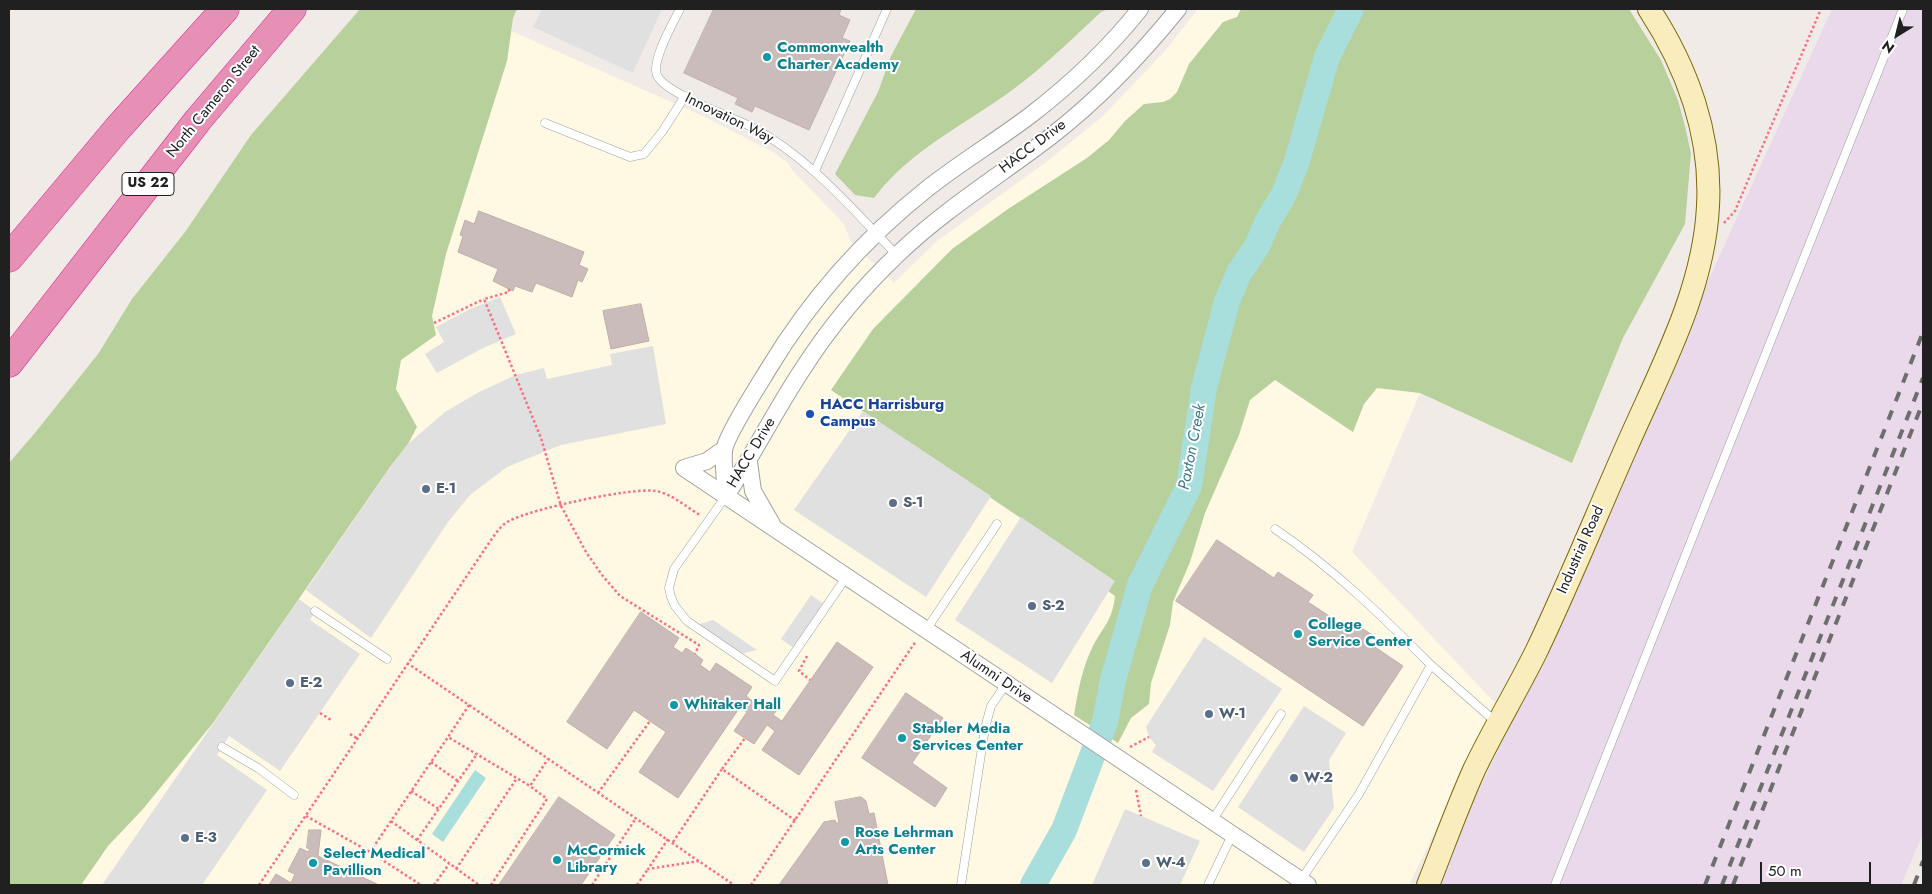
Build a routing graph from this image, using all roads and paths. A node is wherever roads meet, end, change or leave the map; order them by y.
1 (225, 9) edge
2 (292, 9) edge
3 (680, 9) edge
4 (887, 9) edge
5 (1140, 9) edge
6 (1178, 9) edge
7 (1648, 9) edge
8 (1821, 9) edge
9 (1903, 9) edge
10 (685, 96) junction
11 (545, 123) dead end
12 (814, 171) junction
13 (876, 234) junction
14 (1702, 248) junction
15 (897, 255) junction
16 (9, 258) edge
17 (509, 289) dead end
18 (484, 298) junction
19 (434, 323) dead end
20 (9, 363) edge
21 (724, 449) junction
22 (749, 462) junction
23 (726, 496) junction
24 (561, 506) junction
25 (706, 520) junction
26 (997, 524) dead end
27 (1275, 529) dead end
28 (776, 530) junction
29 (846, 576) junction
30 (315, 611) dead end
31 (921, 635) junction
32 (812, 650) dead end
33 (695, 654) dead end
34 (387, 658) dead end
35 (407, 663) junction
36 (1431, 665) junction
37 (810, 680) dead end
38 (1006, 684) junction
39 (469, 706) junction
40 (320, 713) dead end
41 (1281, 714) dead end
42 (331, 720) dead end
43 (650, 721) dead end
44 (1498, 724) junction
45 (350, 734) dead end
46 (448, 736) junction
47 (1150, 737) dead end
48 (745, 738) dead end
49 (358, 740) junction
50 (222, 747) dead end
51 (1120, 751) junction
52 (477, 754) junction
53 (548, 759) junction
54 (430, 762) junction
55 (722, 769) junction
56 (517, 778) junction
57 (458, 780) junction
58 (530, 786) junction
59 (1135, 786) dead end
60 (411, 790) junction
61 (598, 793) junction
62 (294, 795) dead end
63 (439, 809) junction
64 (306, 816) junction
65 (1141, 816) dead end
66 (636, 818) junction
67 (1212, 820) junction
68 (391, 821) junction
69 (796, 821) junction
70 (1232, 835) junction
71 (668, 839) junction
72 (417, 840) junction
73 (673, 842) junction
74 (370, 852) junction
75 (698, 861) junction
76 (449, 864) junction
77 (456, 869) junction
78 (648, 869) junction
79 (1305, 883) edge
80 (259, 885) edge
81 (421, 885) edge
82 (434, 885) edge
83 (479, 885) edge
84 (490, 885) edge
85 (592, 885) edge
86 (637, 885) edge
87 (734, 885) edge
88 (752, 885) edge
89 (961, 885) edge
90 (1208, 885) edge
91 (1428, 885) edge
92 (1555, 885) edge

1 - 16 highway
2 - 20 highway, North Cameron Street / US 22
3 - 10 lane, Innovation Way
4 - 12 lane
5 - 13 street, HACC Drive
6 - 15 street, HACC Drive
7 - 14 street, Industrial Road
8 - 14 path
9 - 92 lane
10 - 11 lane
10 - 12 lane, Innovation Way
12 - 13 lane, Innovation Way
13 - 15 lane, Innovation Way
13 - 21 street, HACC Drive
14 - 44 street, Industrial Road
15 - 22 street, HACC Drive
17 - 18 path
18 - 19 path
18 - 24 path
21 - 23 street, HACC Drive
21 - 23 street, Alumni Drive
22 - 23 street, HACC Drive
22 - 28 street
23 - 25 lane
23 - 28 street, Alumni Drive
24 - 25 path
24 - 33 path
24 - 35 path
25 - 29 lane
26 - 31 lane
27 - 36 lane
28 - 29 street, Alumni Drive
29 - 31 street, Alumni Drive
30 - 34 lane
31 - 38 street, Alumni Drive
31 - 69 path
32 - 37 path
35 - 39 path
35 - 49 path
36 - 44 lane
36 - 79 lane
38 - 51 street, Alumni Drive
38 - 89 lane
39 - 46 path
39 - 53 path
40 - 42 path
41 - 67 lane
43 - 61 path
44 - 91 street, Industrial Road
45 - 49 path
46 - 52 path
46 - 54 path
47 - 51 path
48 - 55 path
49 - 64 path
50 - 62 lane
51 - 67 street, Alumni Drive
52 - 56 path
52 - 57 path
53 - 58 path
53 - 61 path
54 - 57 path
54 - 60 path
55 - 69 path
55 - 73 path
56 - 58 path
56 - 77 path
57 - 63 path
58 - 84 path
59 - 65 path
60 - 63 path
60 - 68 path
61 - 66 path
63 - 72 path
64 - 74 path
64 - 80 path
66 - 71 path
66 - 85 path
67 - 70 street, Alumni Drive
68 - 72 path
68 - 74 path
69 - 88 path
70 - 79 street, Alumni Drive
70 - 90 lane
71 - 73 path
71 - 78 path
72 - 76 path
73 - 75 path
74 - 81 path
75 - 78 path
75 - 87 path
76 - 77 path
76 - 82 path
77 - 83 path
78 - 86 path

